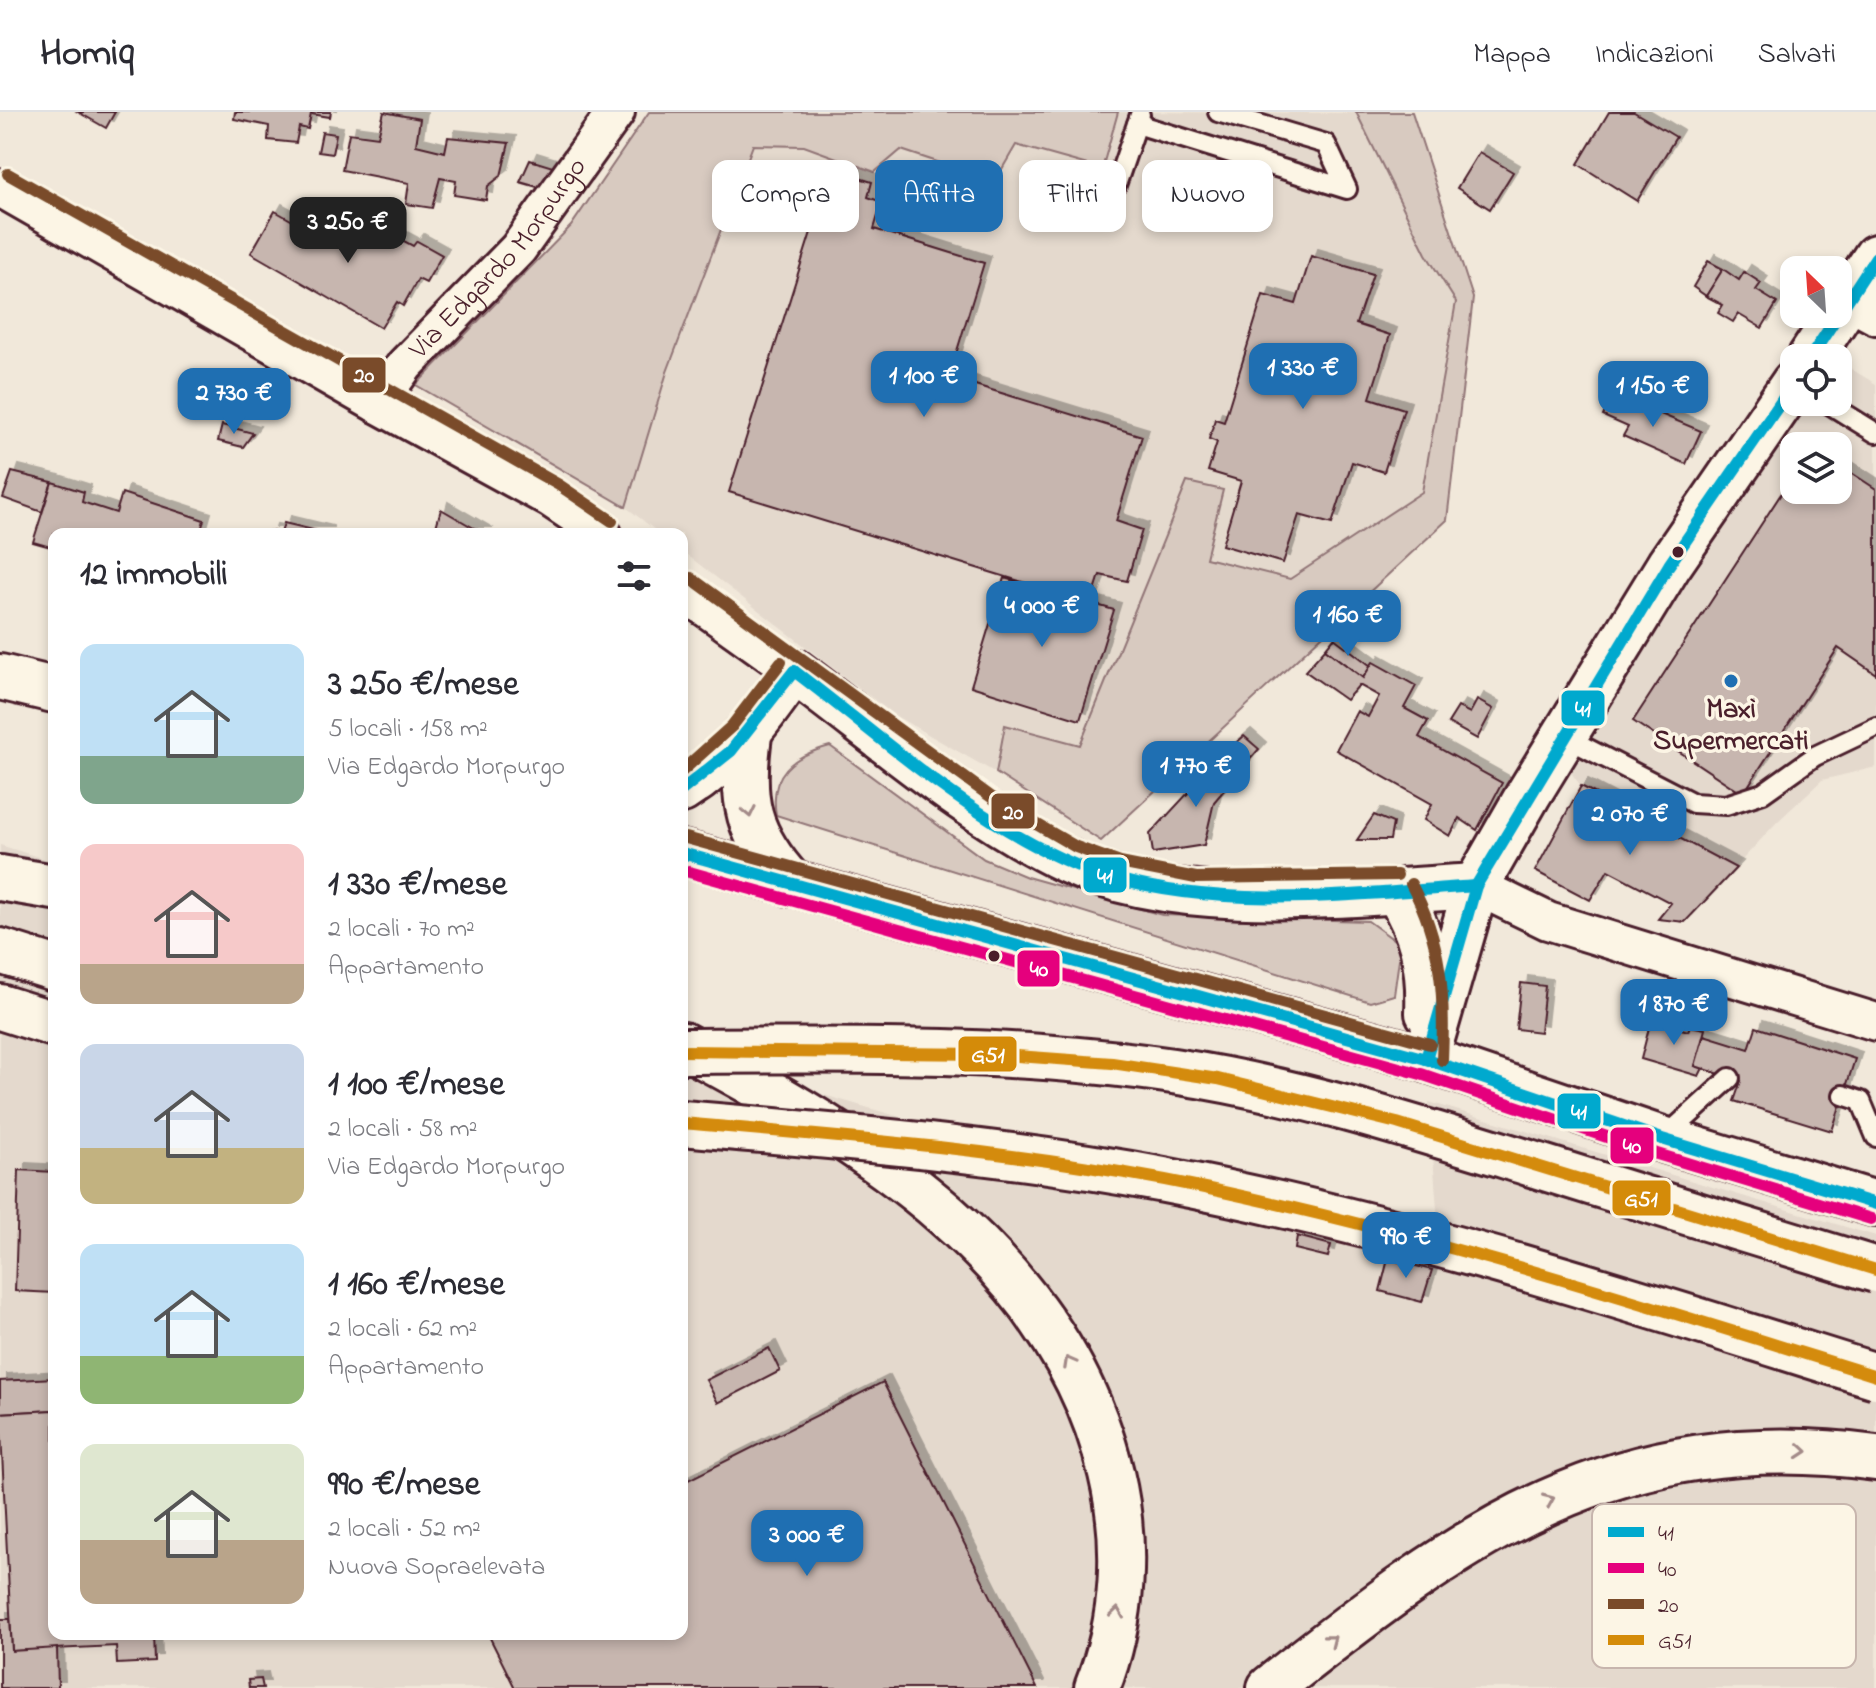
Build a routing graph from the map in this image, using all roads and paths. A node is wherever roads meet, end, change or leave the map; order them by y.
1 (616, 112) edge
2 (1218, 112) edge
3 (1139, 118) edge
4 (1125, 160) edge
5 (0, 188) edge
6 (1876, 257) edge
7 (1862, 308) edge
8 (1825, 344) edge
9 (1780, 403) edge
10 (377, 404) junction
11 (1849, 416) edge
12 (1876, 433) edge
13 (594, 528) edge
14 (688, 595) edge
15 (794, 671) junction
16 (0, 677) edge
17 (48, 689) edge
18 (1876, 727) edge
19 (749, 735) junction
20 (1563, 736) junction
21 (688, 786) edge
22 (688, 855) edge
23 (0, 878) edge
24 (792, 884) junction
25 (48, 886) edge
26 (1476, 886) junction
27 (1397, 891) junction
28 (0, 951) edge
29 (48, 966) edge
30 (0, 1007) edge
31 (48, 1022) edge
32 (1876, 1022) edge
33 (688, 1047) edge
34 (688, 1051) edge
35 (1426, 1059) junction
36 (1730, 1078) dead end
37 (1843, 1095) dead end
38 (688, 1124) edge
39 (1876, 1137) edge
40 (1662, 1139) junction
41 (1876, 1204) edge
42 (1876, 1270) edge
43 (1876, 1376) edge
44 (1876, 1458) edge
45 (1097, 1688) edge
46 (1270, 1688) edge

1 - 10 street, Via Edgardo Morpurgo
2 - 3 lane
3 - 4 lane
5 - 10 street
6 - 7 main road
7 - 8 main road
9 - 20 main road
10 - 13 street
11 - 12 lane
14 - 15 street
15 - 19 main road
15 - 27 main road
16 - 17 main road
18 - 20 lane
19 - 21 main road
19 -> 24 main road
20 - 26 main road
22 - 24 main road
23 - 25 main road
24 - 35 main road
26 - 27 main road
26 - 32 street
26 - 35 main road
27 - 35 main road
28 - 29 main road
30 - 31 main road
45 -> 33 main road, bridge
34 - 42 main road, bridge
35 - 40 main road
36 - 40 lane
37 - 39 lane
38 - 43 main road, bridge
40 - 41 main road
46 -> 44 main road

